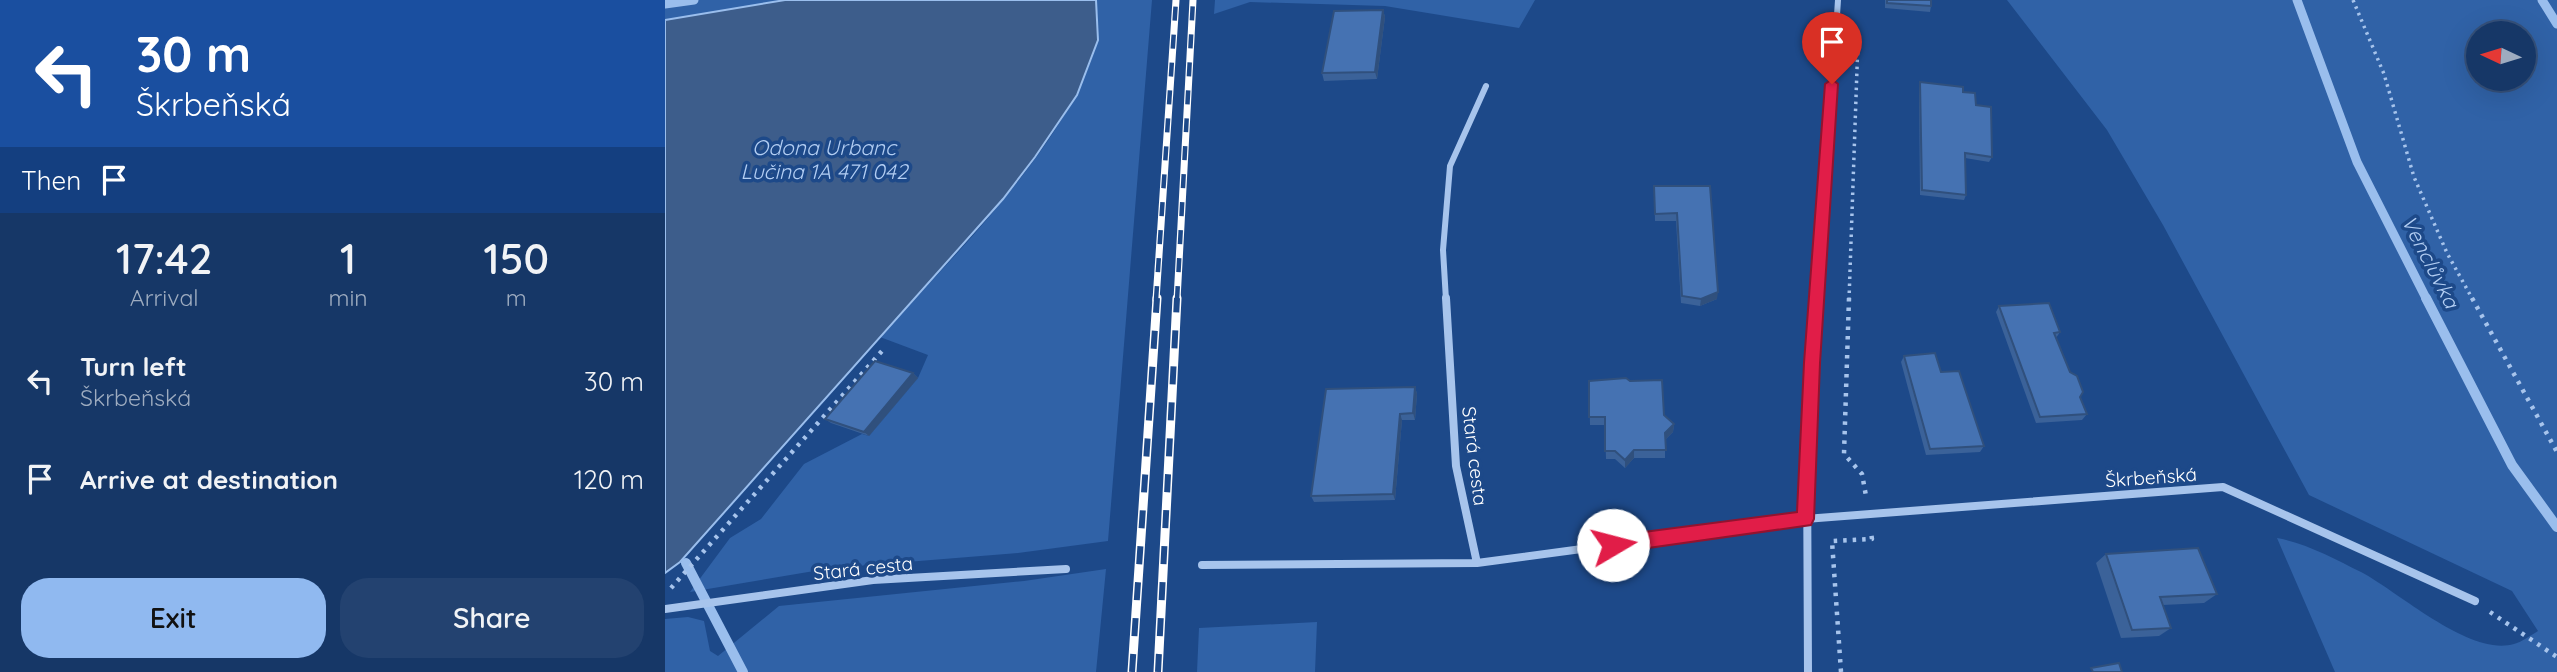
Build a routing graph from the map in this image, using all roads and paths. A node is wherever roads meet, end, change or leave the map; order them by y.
1 (1838, 0) edge
2 (2353, 0) edge
3 (1859, 27) dead end
4 (1486, 86) dead end
5 (882, 351) dead end
6 (2557, 452) edge
7 (1868, 514) junction
8 (1805, 519) junction
9 (1477, 563) junction
10 (1202, 565) dead end
11 (1066, 569) dead end
12 (665, 595) edge
13 (2475, 601) joint
14 (665, 609) edge
15 (2557, 657) edge
16 (1808, 672) edge
17 (1841, 672) edge

1 - 8 street
2 - 6 path
3 - 7 path
4 - 9 street, Stará cesta
5 - 12 path
7 - 8 street, Škrbeňská
7 - 13 street, Škrbeňská
7 - 17 path
8 - 9 street, Škrbeňská
8 - 16 street
9 - 10 street
11 - 14 street, Stará cesta
13 - 15 path

